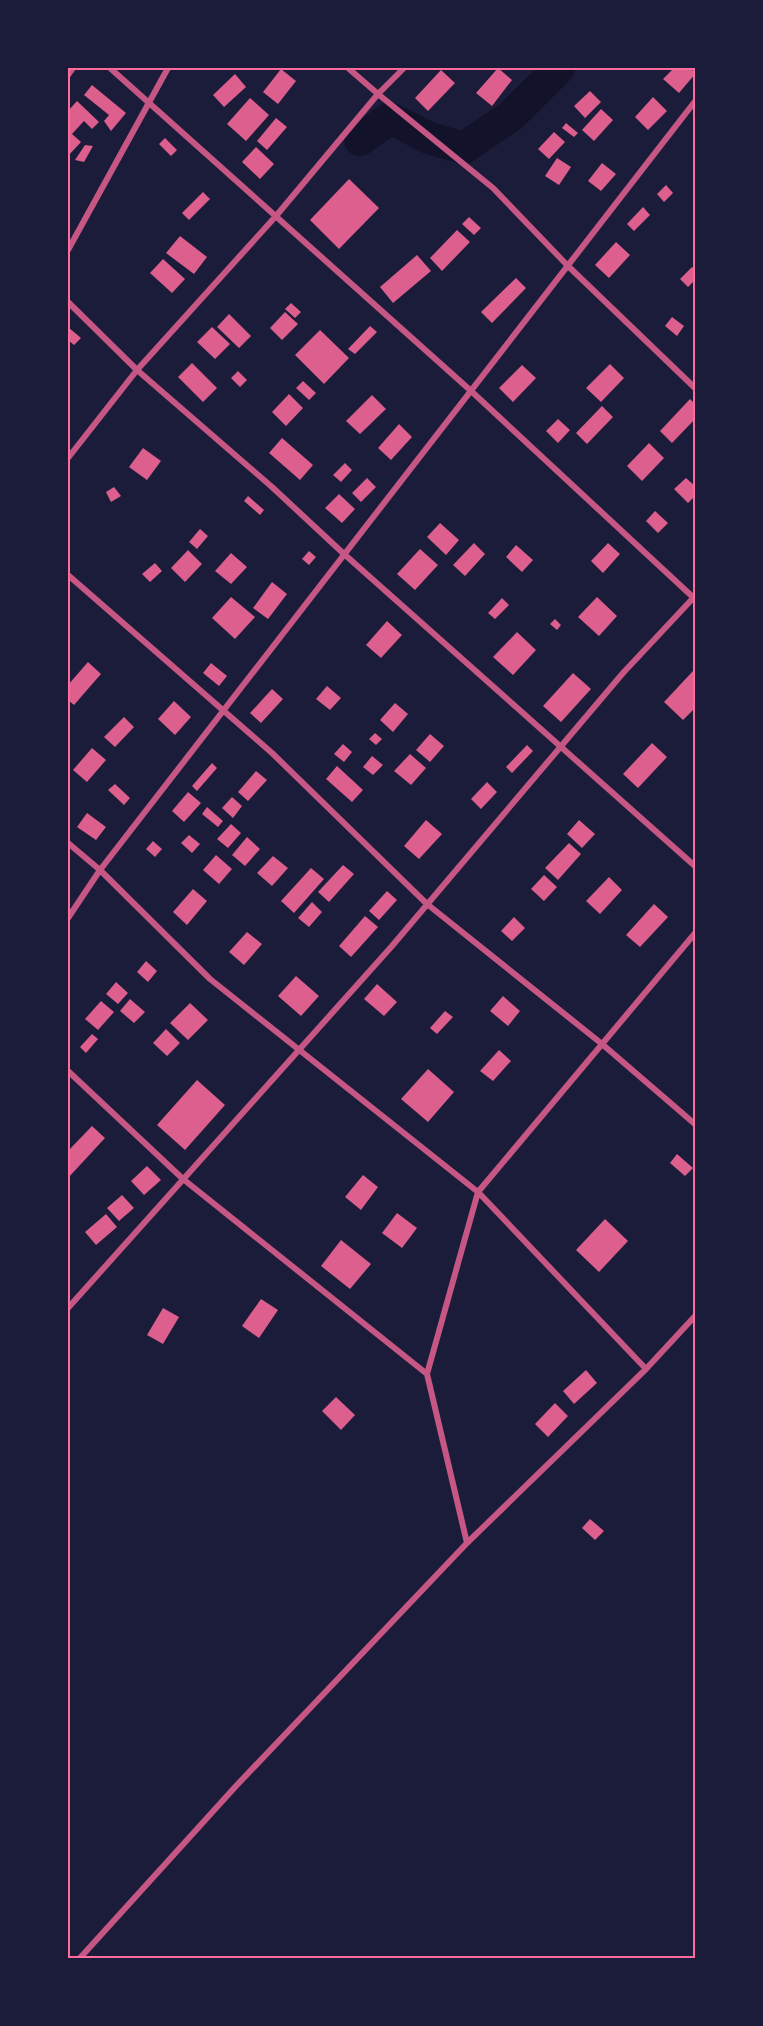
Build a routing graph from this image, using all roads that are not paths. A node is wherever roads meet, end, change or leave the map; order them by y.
1 (74, 68) edge
2 (110, 68) edge
3 (168, 68) edge
4 (348, 68) edge
5 (404, 68) edge
6 (68, 75) edge
7 (378, 94) junction
8 (696, 100) edge
9 (149, 103) junction
10 (276, 216) junction
11 (68, 250) edge
12 (567, 265) junction
13 (68, 302) edge
14 (137, 370) junction
15 (696, 389) edge
16 (470, 390) junction
17 (68, 458) edge
18 (344, 554) junction
19 (68, 574) edge
20 (695, 597) edge
21 (223, 710) junction
22 (560, 747) junction
23 (68, 843) edge
24 (696, 867) edge
25 (99, 870) junction
26 (427, 904) junction
27 (68, 918) edge
28 (696, 932) edge
29 (602, 1044) junction
30 (300, 1048) junction
31 (68, 1071) edge
32 (696, 1125) edge
33 (183, 1179) junction
34 (478, 1192) junction
35 (69, 1303) edge
36 (696, 1315) edge
37 (646, 1370) junction
38 (427, 1374) junction
39 (467, 1543) junction
40 (80, 1959) edge

1 - 6 street
2 - 9 street
3 - 9 street
4 - 7 street
5 - 7 street
7 - 10 street
7 - 12 street
8 - 12 street
9 - 10 street
9 - 11 street
10 - 14 street
10 - 16 street
12 - 15 street
12 - 16 street
13 - 14 street
14 - 17 street
14 - 18 street
16 - 18 street
16 - 20 street
18 - 21 street
18 - 22 street
19 - 21 street
20 - 22 street
21 - 25 street
21 - 26 street
22 - 24 street
22 - 26 street
23 - 25 street
25 - 27 street
25 - 30 street
26 - 29 street
26 - 30 street
28 - 29 street
29 - 32 street
29 - 34 street
30 - 33 street
30 - 34 street
31 - 33 street
33 - 35 street
33 - 38 street
34 - 37 street
34 - 38 street
36 - 37 street
37 - 39 street
38 - 39 street
39 - 40 street

